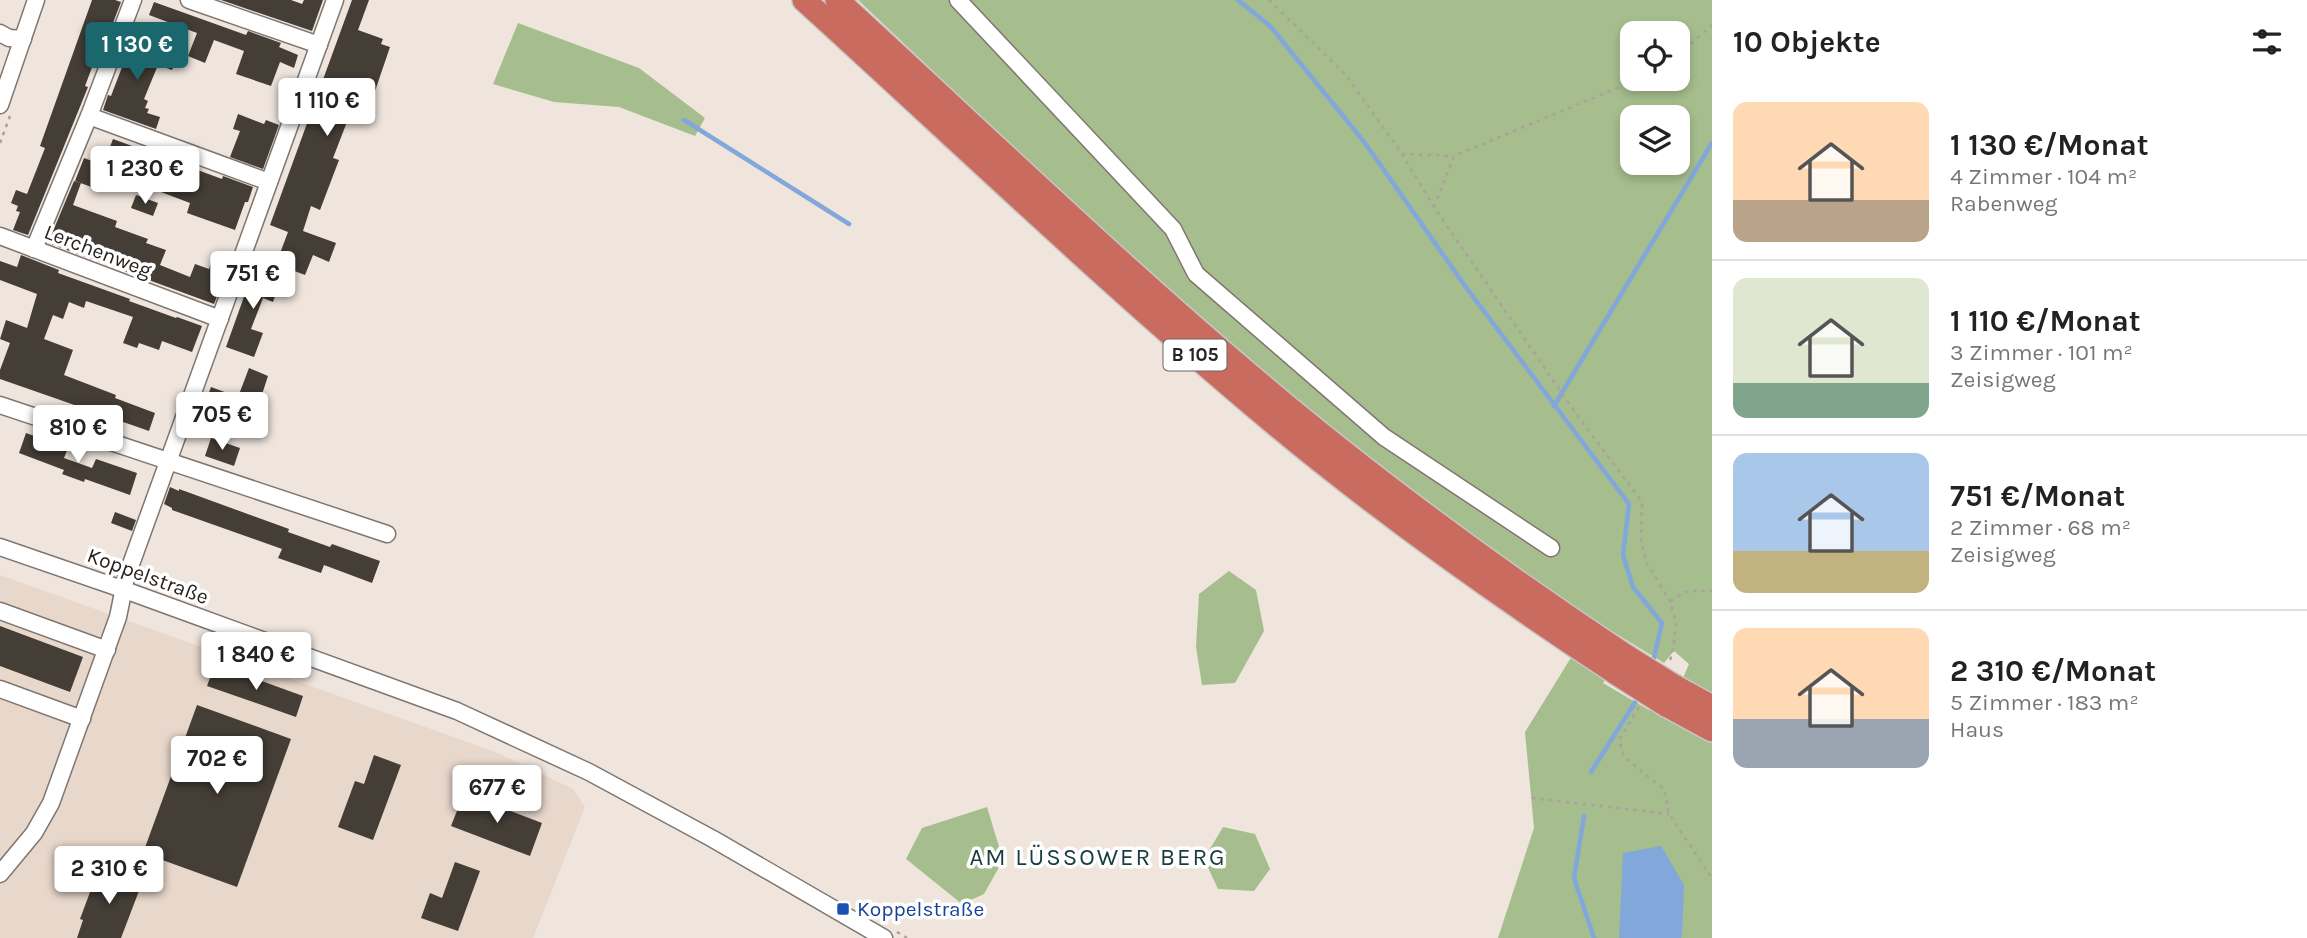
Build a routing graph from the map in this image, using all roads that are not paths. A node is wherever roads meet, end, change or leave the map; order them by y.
1 (36, 0) edge
2 (133, 0) edge
3 (189, 0) edge
4 (335, 0) edge
5 (804, 0) edge
6 (837, 0) edge
7 (958, 0) edge
8 (0, 33) edge
9 (23, 39) junction
10 (319, 45) junction
11 (0, 105) edge
12 (89, 116) junction
13 (269, 182) junction
14 (0, 236) edge
15 (34, 249) junction
16 (220, 319) junction
17 (0, 405) edge
18 (169, 462) junction
19 (387, 534) dead end
20 (0, 547) edge
21 (1551, 548) dead end
22 (122, 589) junction
23 (0, 611) edge
24 (107, 650) junction
25 (1621, 665) junction
26 (1669, 686) junction
27 (0, 689) edge
28 (1712, 707) edge
29 (82, 719) junction
30 (1712, 730) edge
31 (0, 874) edge
32 (884, 938) edge

1 - 9 street
2 - 12 street
3 - 10 street
4 - 10 street
5 - 25 highway, B 105
6 - 25 highway, B 105
7 - 21 street
8 - 9 street
9 - 11 street
10 - 13 street
12 - 13 street
12 - 15 street
13 - 16 street
14 - 15 street, Lerchenweg
15 - 16 street, Lerchenweg
16 - 18 street
17 - 18 street
18 - 19 street
18 - 22 street
20 - 22 street, Koppelstraße
22 - 24 street
22 - 32 street, Koppelstraße
23 - 24 street
24 - 29 street
25 - 26 highway, B 105, bridge
26 - 28 highway, B 105
26 - 30 highway, B 105
27 - 29 street
29 - 31 street

